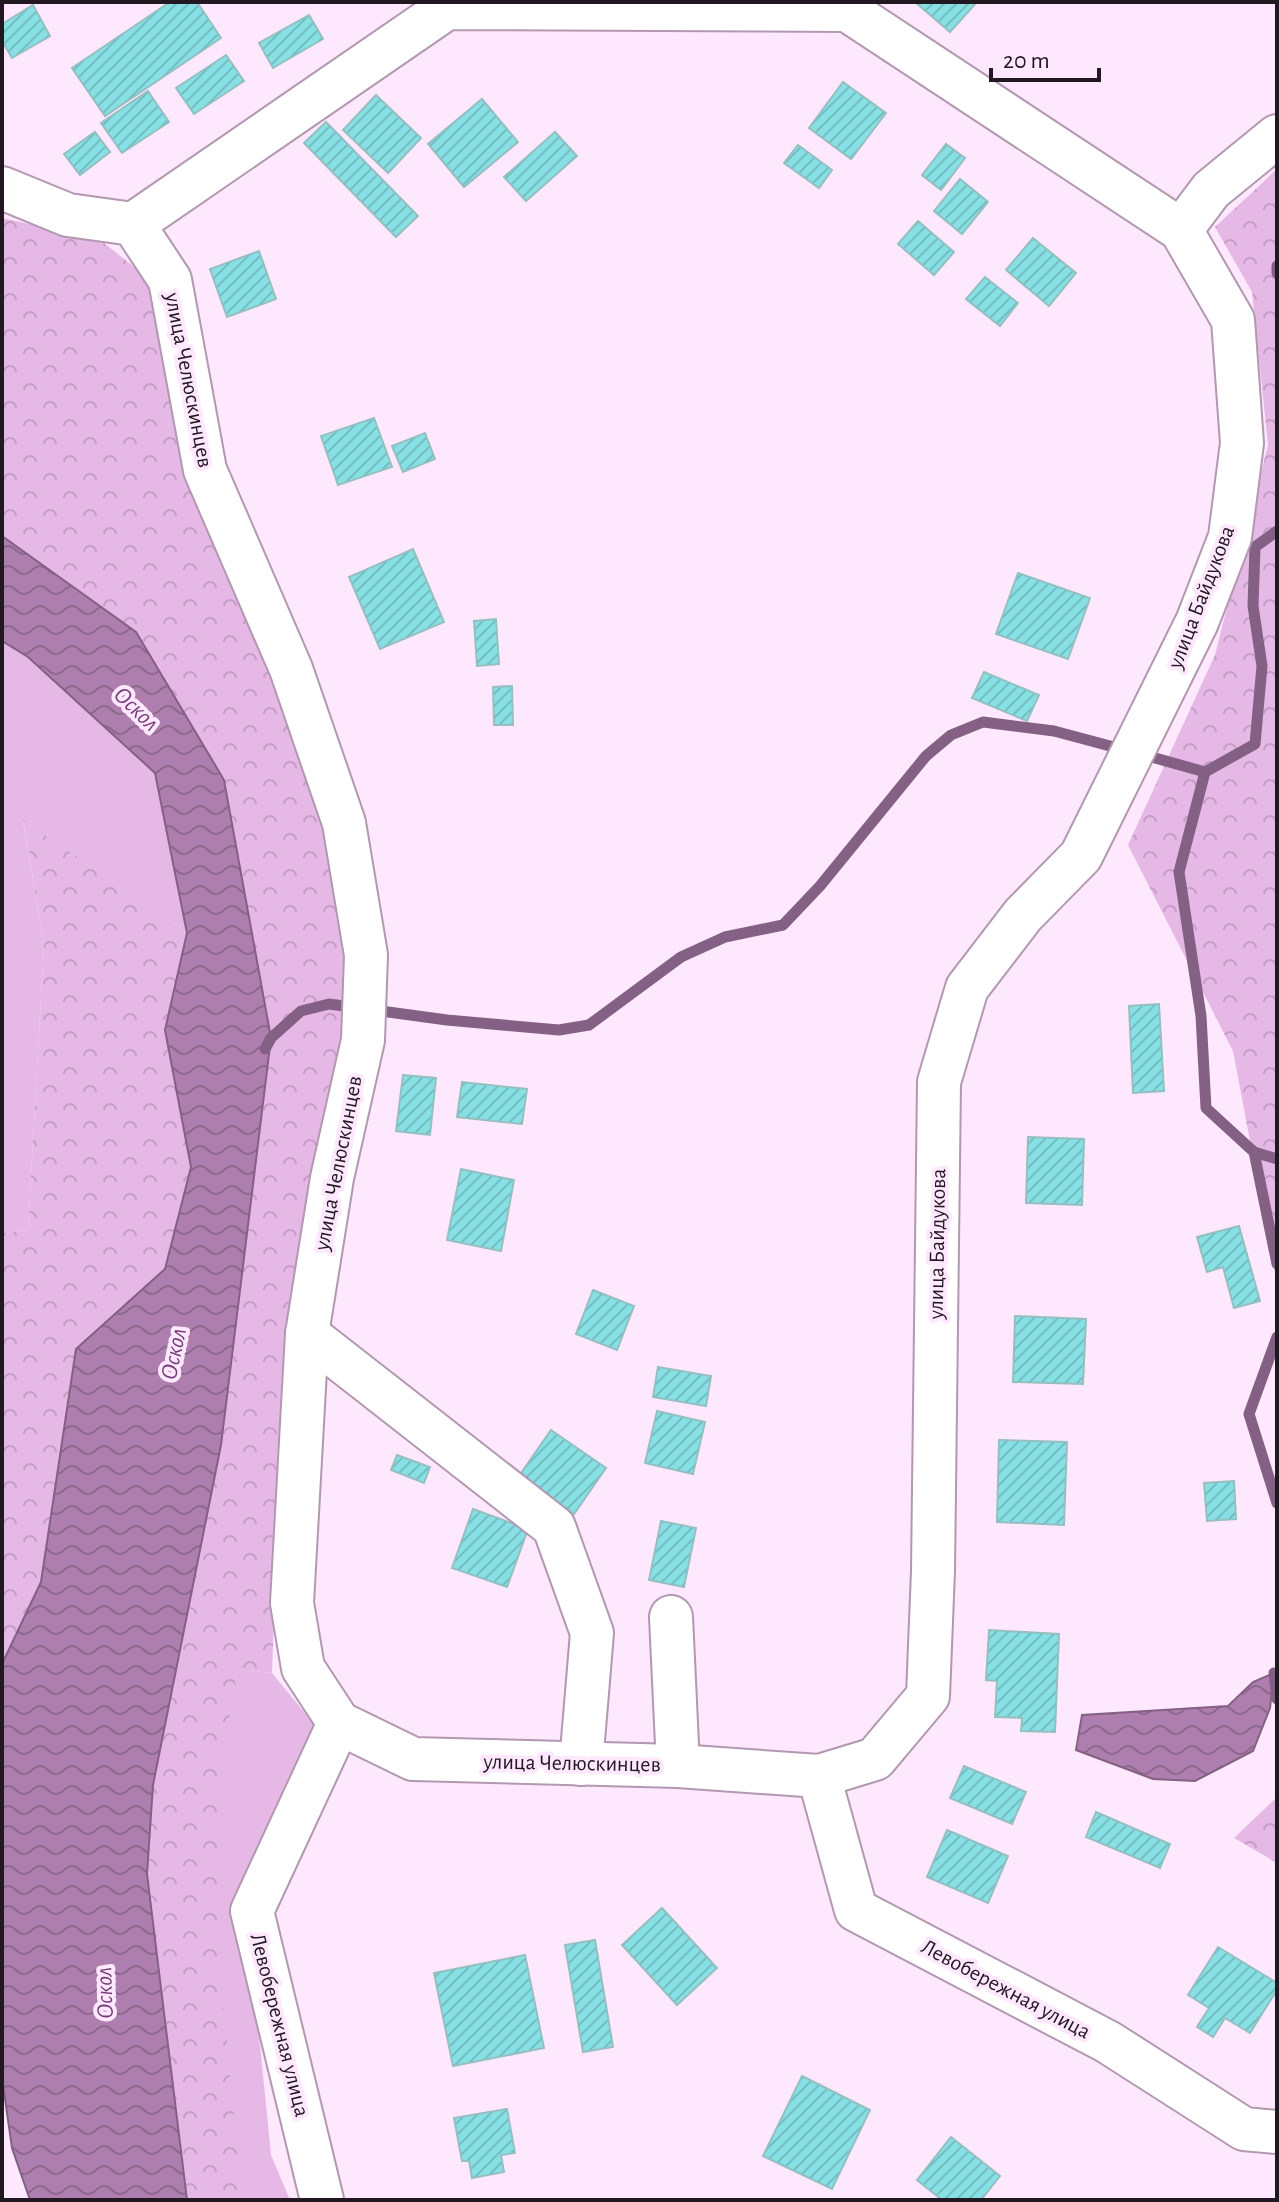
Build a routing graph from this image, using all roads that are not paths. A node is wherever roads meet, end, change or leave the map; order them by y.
1 (843, 6) edge
2 (1277, 136) edge
3 (2, 188) edge
4 (133, 224) junction
5 (1181, 230) junction
6 (307, 1334) junction
7 (671, 1617) dead end
8 (339, 1723) junction
9 (875, 1759) joint
10 (581, 1764) junction
11 (678, 1766) junction
12 (819, 1776) junction
13 (1277, 2132) edge
14 (322, 2200) edge

1 - 4 street
1 - 5 street
2 - 5 street
3 - 4 street
4 - 6 street, улица Челюскинцев
5 - 9 street, улица Байдукова
6 - 8 street, улица Челюскинцев
6 - 10 street
7 - 11 street
8 - 10 street, улица Челюскинцев
8 - 14 street, Левобережная улица
9 - 12 street, улица Челюскинцев
10 - 11 street, улица Челюскинцев
11 - 12 street, улица Челюскинцев
12 - 13 street, Левобережная улица

